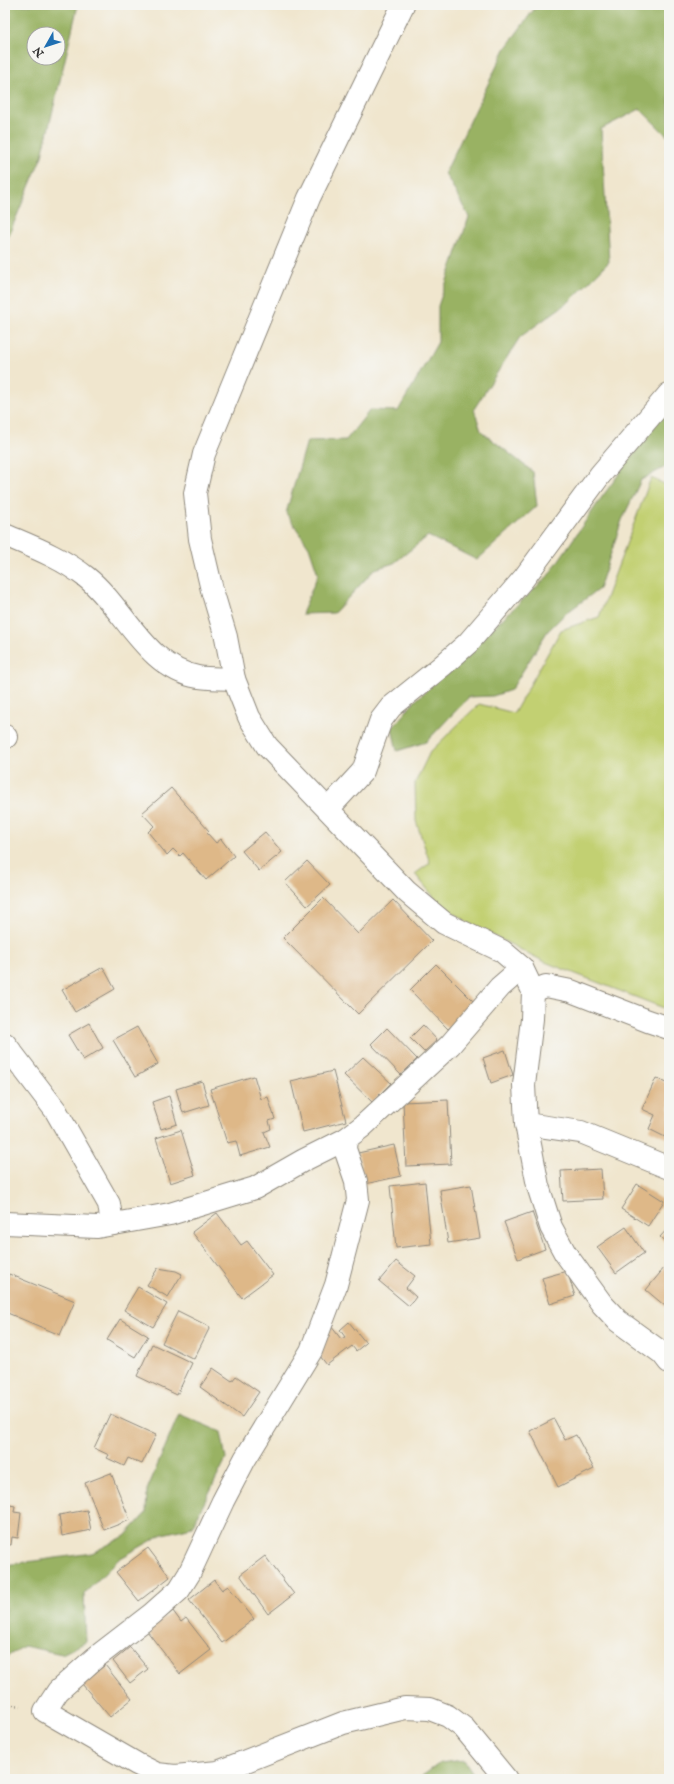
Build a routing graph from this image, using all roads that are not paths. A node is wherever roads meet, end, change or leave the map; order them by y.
1 (403, 5) edge
2 (669, 394) edge
3 (5, 535) edge
4 (234, 679) junction
5 (328, 809) junction
6 (522, 968) junction
7 (533, 991) junction
8 (669, 1028) edge
9 (5, 1044) edge
10 (526, 1124) junction
11 (346, 1139) junction
12 (669, 1168) edge
13 (5, 1223) edge
14 (112, 1224) junction
15 (669, 1362) edge
16 (506, 1779) edge

1 - 4 street
2 - 5 street
3 - 4 street
4 - 5 street
5 - 6 street
6 - 7 street
6 - 11 street
7 - 8 street
7 - 10 street
9 - 14 street
10 - 12 street
10 - 15 street
11 - 14 street
11 - 16 street
13 - 14 street

